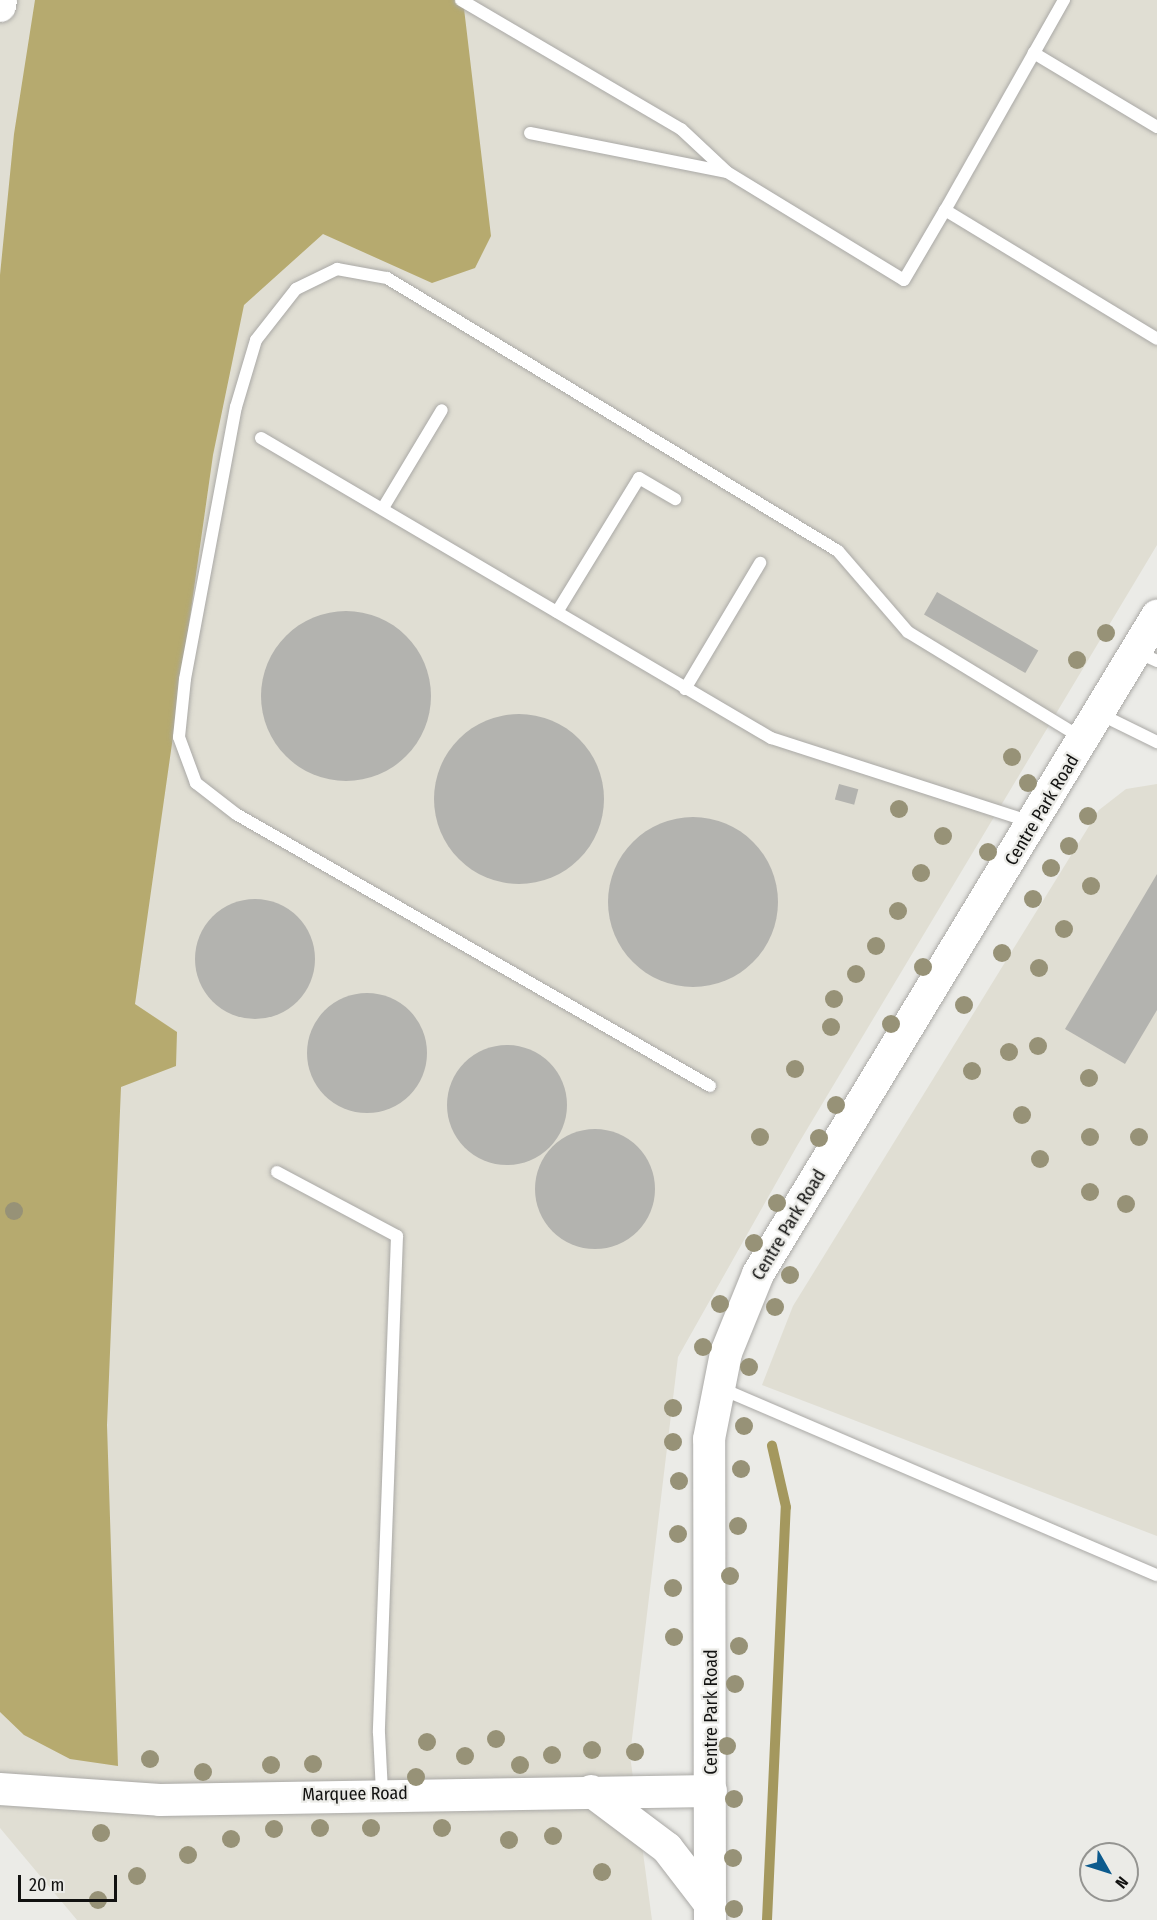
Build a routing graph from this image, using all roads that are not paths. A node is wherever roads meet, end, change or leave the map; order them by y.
1 (1, 0) edge
2 (462, 0) edge
3 (1064, 0) edge
4 (0, 6) edge
5 (1034, 53) junction
6 (1157, 127) edge
7 (530, 133) dead end
8 (727, 172) junction
9 (945, 210) junction
10 (1157, 339) edge
11 (442, 410) dead end
12 (261, 438) dead end
13 (675, 498) dead end
14 (383, 508) junction
15 (760, 563) dead end
16 (557, 612) junction
17 (1157, 616) edge
18 (1147, 657) edge
19 (685, 689) junction
20 (1093, 727) junction
21 (1157, 742) edge
22 (1034, 823) junction
23 (710, 1086) dead end
24 (277, 1172) dead end
25 (719, 1388) junction
26 (1157, 1575) edge
27 (0, 1788) edge
28 (591, 1791) junction
29 (711, 1791) junction
30 (382, 1793) junction
31 (710, 1912) edge

1 - 4 street
2 - 8 lane
3 - 5 lane
5 - 6 lane
5 - 9 lane
7 - 8 lane
8 - 9 lane
9 - 10 lane
11 - 14 lane
12 - 14 lane
13 - 16 lane
14 - 16 lane
15 - 19 lane
16 - 19 lane
17 - 18 street, Centre Park Road
18 - 20 street, Centre Park Road
19 - 22 lane
20 - 21 lane
20 - 22 street, Centre Park Road
20 - 23 lane
22 - 25 street, Centre Park Road
24 - 30 lane
25 - 26 lane
25 - 29 street, Centre Park Road
27 - 30 street, Marquee Road
28 - 29 street, Marquee Road
28 - 30 street, Marquee Road
28 - 31 street
29 - 31 street, Centre Park Road

